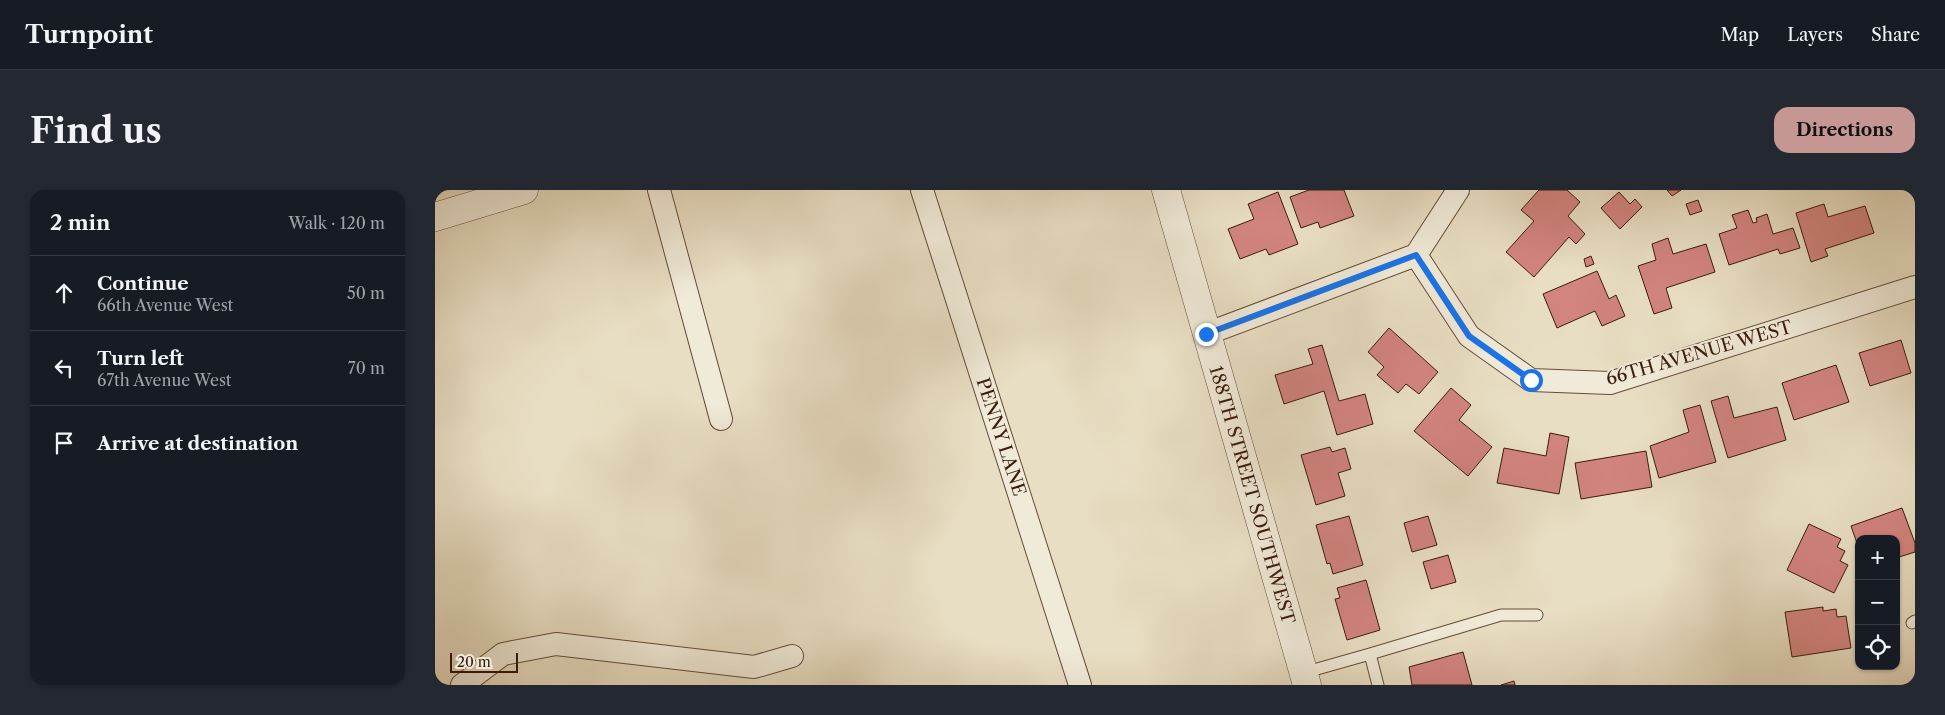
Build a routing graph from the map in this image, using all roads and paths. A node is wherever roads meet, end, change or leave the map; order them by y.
1 (659, 190) edge
2 (921, 190) edge
3 (1167, 190) edge
4 (1458, 190) edge
5 (509, 192) edge
6 (435, 217) edge
7 (1416, 255) junction
8 (1915, 287) edge
9 (1206, 334) junction
10 (721, 418) dead end
11 (1537, 615) dead end
12 (1370, 654) junction
13 (792, 656) dead end
14 (1305, 679) edge
15 (462, 685) edge
16 (1080, 685) edge
17 (1378, 685) edge

1 - 10 street
2 - 16 street, PENNY LANE
3 - 9 street, 188TH STREET SOUTHWEST
4 - 7 street
5 - 6 street
7 - 8 street, 66TH AVENUE WEST
7 - 9 street
9 - 14 street, 188TH STREET SOUTHWEST
11 - 12 lane
12 - 14 lane
12 - 17 lane
13 - 15 street

